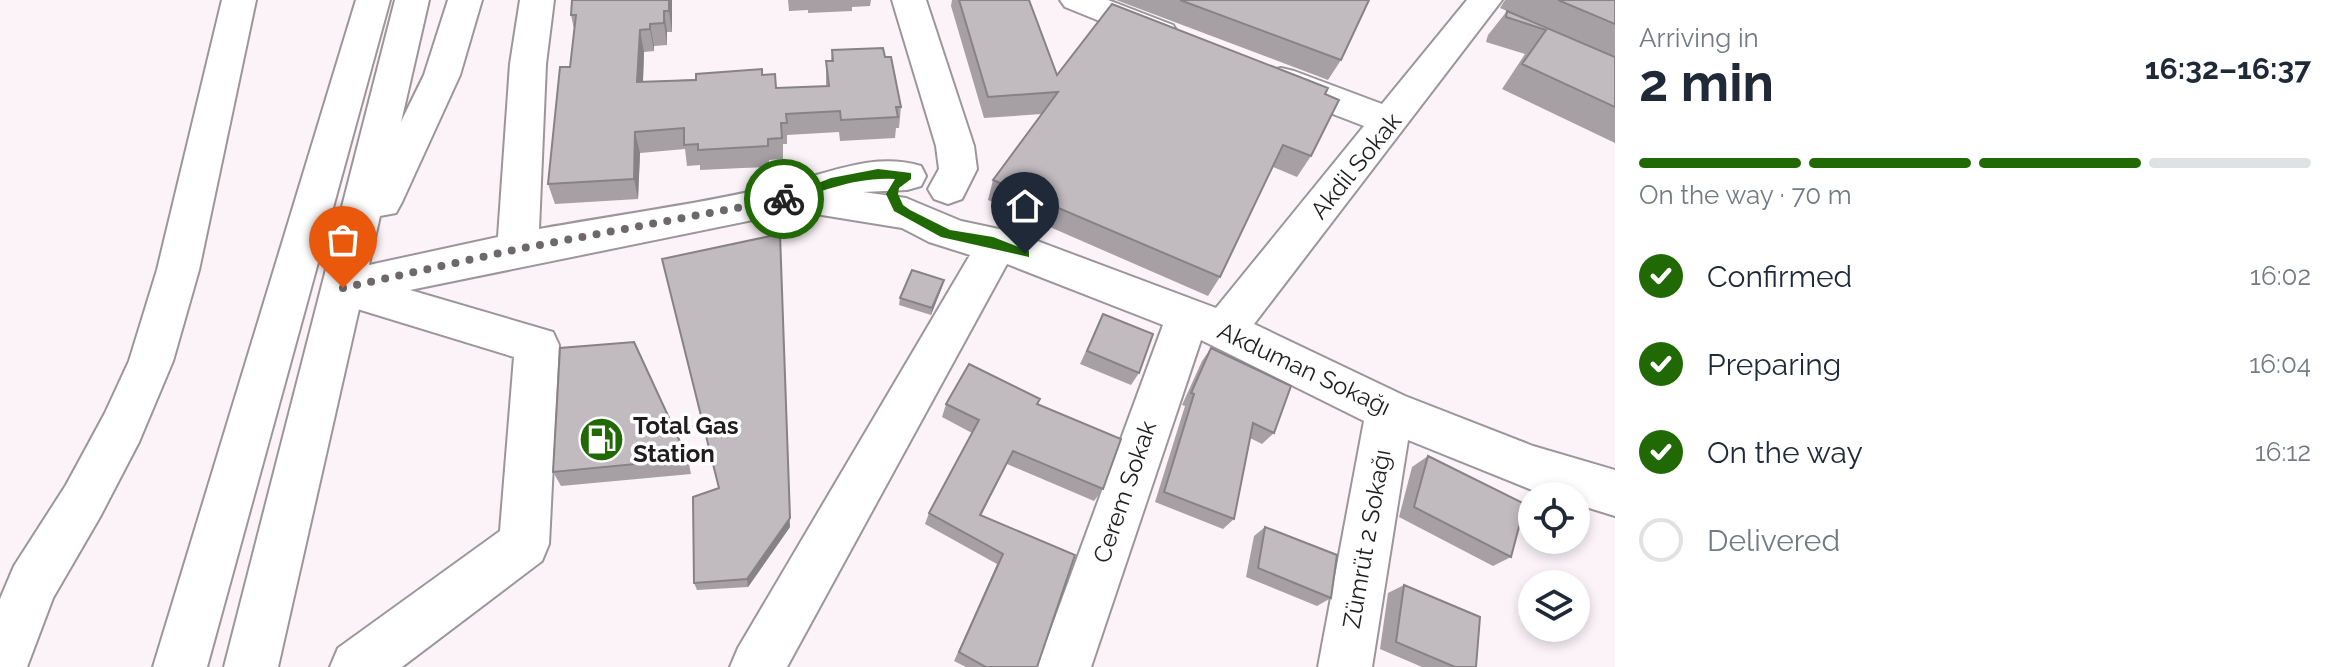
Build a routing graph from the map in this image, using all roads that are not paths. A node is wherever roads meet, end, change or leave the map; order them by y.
1 (239, 0) edge
2 (373, 0) edge
3 (412, 0) edge
4 (465, 0) edge
5 (537, 0) edge
6 (909, 0) edge
7 (1077, 0) edge
8 (1488, 13) edge
9 (1191, 44) edge
10 (1248, 67) edge
11 (1391, 122) junction
12 (924, 194) junction
13 (996, 243) junction
14 (518, 249) junction
15 (343, 288) junction
16 (1206, 324) junction
17 (1389, 411) junction
18 (1615, 493) edge
19 (0, 667) edge
20 (180, 667) edge
21 (251, 667) edge
22 (357, 667) edge
23 (757, 667) edge
24 (1064, 667) edge
25 (1345, 667) edge

1 - 19 main road
2 - 20 main road
3 - 15 main road
4 - 15 main road
5 - 14 main road
6 - 12 main road
7 - 9 main road
8 - 11 main road, Akdil Sokak
10 - 11 main road
11 - 16 main road, Akdil Sokak
12 - 13 main road, Akduman Sokağı
12 - 14 main road, Akduman Sokağı
13 - 16 main road, Akduman Sokağı
13 - 23 main road
14 - 15 main road, Akduman Sokağı
15 - 21 main road
15 - 22 main road
16 - 17 main road, Akduman Sokağı
16 - 24 main road, Cerem Sokak
17 - 18 main road, Akduman Sokağı
17 - 25 main road, Zümrüt 2 Sokağı

